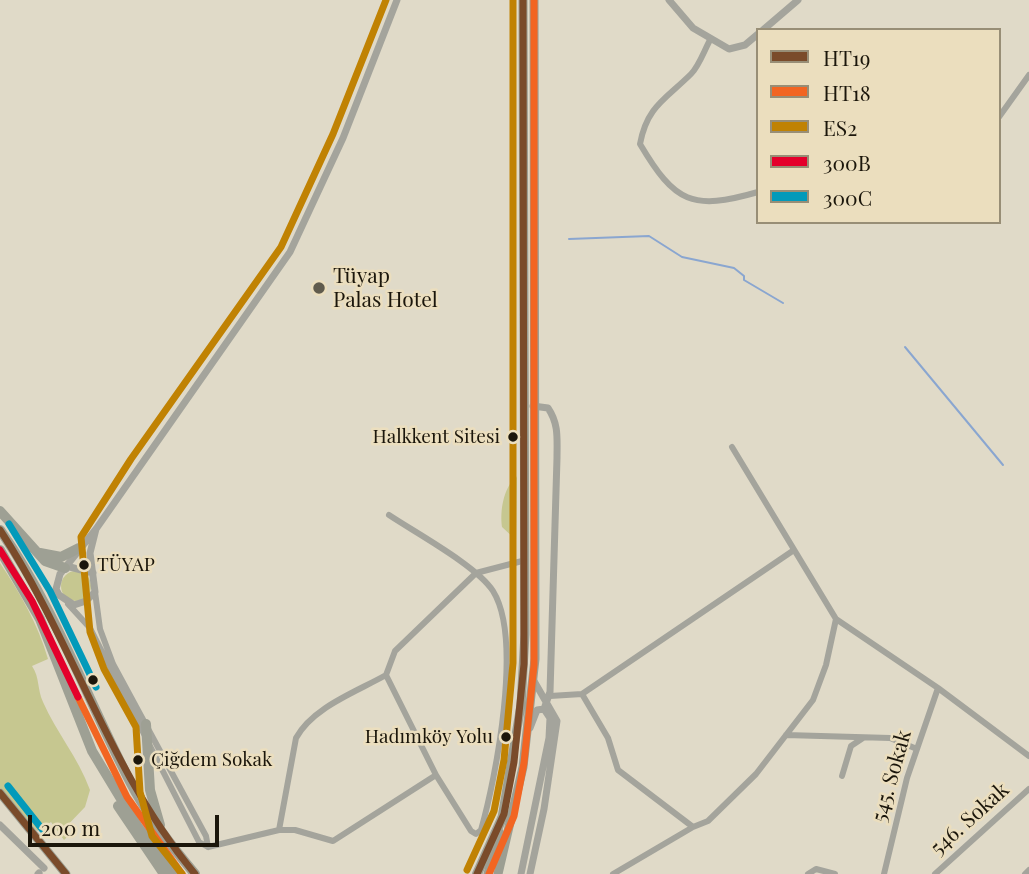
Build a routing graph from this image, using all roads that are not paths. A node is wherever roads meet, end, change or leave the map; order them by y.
1 (397, 0) edge
2 (523, 0) edge
3 (534, 0) edge
4 (669, 0) edge
5 (783, 0) edge
6 (798, 0) edge
7 (789, 8) junction
8 (765, 28) edge
9 (756, 36) edge
10 (710, 40) junction
11 (1029, 75) edge
12 (1001, 114) edge
13 (756, 192) edge
14 (533, 406) junction
15 (732, 447) dead end
16 (0, 511) edge
17 (389, 515) dead end
18 (0, 522) edge
19 (96, 528) junction
20 (0, 530) edge
21 (79, 548) junction
22 (34, 549) junction
23 (0, 550) edge
24 (794, 550) junction
25 (15, 551) junction
26 (526, 559) junction
27 (65, 567) junction
28 (93, 573) junction
29 (475, 573) junction
30 (95, 592) junction
31 (67, 603) junction
32 (836, 619) junction
33 (386, 675) junction
34 (534, 680) junction
35 (938, 688) junction
36 (124, 691) junction
37 (582, 694) junction
38 (547, 703) junction
39 (146, 724) junction
40 (529, 730) junction
41 (786, 735) junction
42 (865, 737) junction
43 (147, 740) junction
44 (917, 749) junction
45 (1029, 756) edge
46 (436, 775) junction
47 (163, 776) junction
48 (174, 776) junction
49 (842, 776) dead end
50 (108, 780) junction
51 (1029, 789) edge
52 (0, 793) edge
53 (503, 814) junction
54 (0, 825) edge
55 (693, 827) junction
56 (279, 830) junction
57 (0, 832) edge
58 (162, 832) junction
59 (208, 846) junction
60 (50, 854) junction
61 (1029, 870) edge
62 (43, 872) edge
63 (64, 873) edge
64 (164, 874) edge
65 (175, 874) edge
66 (195, 874) edge
67 (477, 874) edge
68 (488, 874) edge
69 (499, 874) edge
70 (521, 874) edge
71 (530, 874) edge
72 (613, 874) edge
73 (808, 874) edge
74 (835, 874) edge
75 (884, 874) edge
76 (935, 874) edge
77 (1025, 874) edge

1 - 19 street
2 - 26 main road
3 - 14 main road
4 - 10 street
5 - 7 street
6 - 7 street
7 - 8 street
9 - 10 street
10 - 13 street
11 - 12 street
14 - 34 main road
14 - 38 street
15 - 24 street
16 - 22 highway
17 - 29 street
18 - 25 main road
19 - 21 street
19 - 28 street
20 - 25 highway
21 - 22 highway
21 - 27 street
22 - 27 highway
23 - 50 highway
24 - 32 street
24 - 37 street
25 - 58 highway
26 - 29 street
26 - 53 main road
27 - 28 street
27 - 31 street
28 - 30 street
29 - 33 street
29 - 46 street
30 - 31 street
30 - 36 street
31 - 36 street
32 - 35 street
32 - 41 street
33 - 46 street
33 - 56 street
34 - 38 street
34 - 40 main road
35 - 44 street, 545. Sokak
35 - 45 street
36 - 39 street
36 - 43 street
37 - 38 street
37 - 55 street
38 - 40 street
38 - 70 street
38 - 71 street
39 - 43 highway
39 - 48 street
40 - 69 main road
41 - 42 street
41 - 55 street
42 - 44 street
42 - 49 street
43 - 47 street
43 - 58 highway
44 - 75 street, 545. Sokak
46 - 56 street
47 - 48 street
47 - 59 street
48 - 59 street
50 - 64 highway
50 - 65 highway
51 - 76 street, 546. Sokak
52 - 60 main road
53 - 67 highway
53 - 68 main road
54 - 62 street
55 - 72 street
56 - 59 street
57 - 62 street
58 - 66 highway
60 - 62 street
60 - 63 main road
61 - 77 street
73 - 74 street

